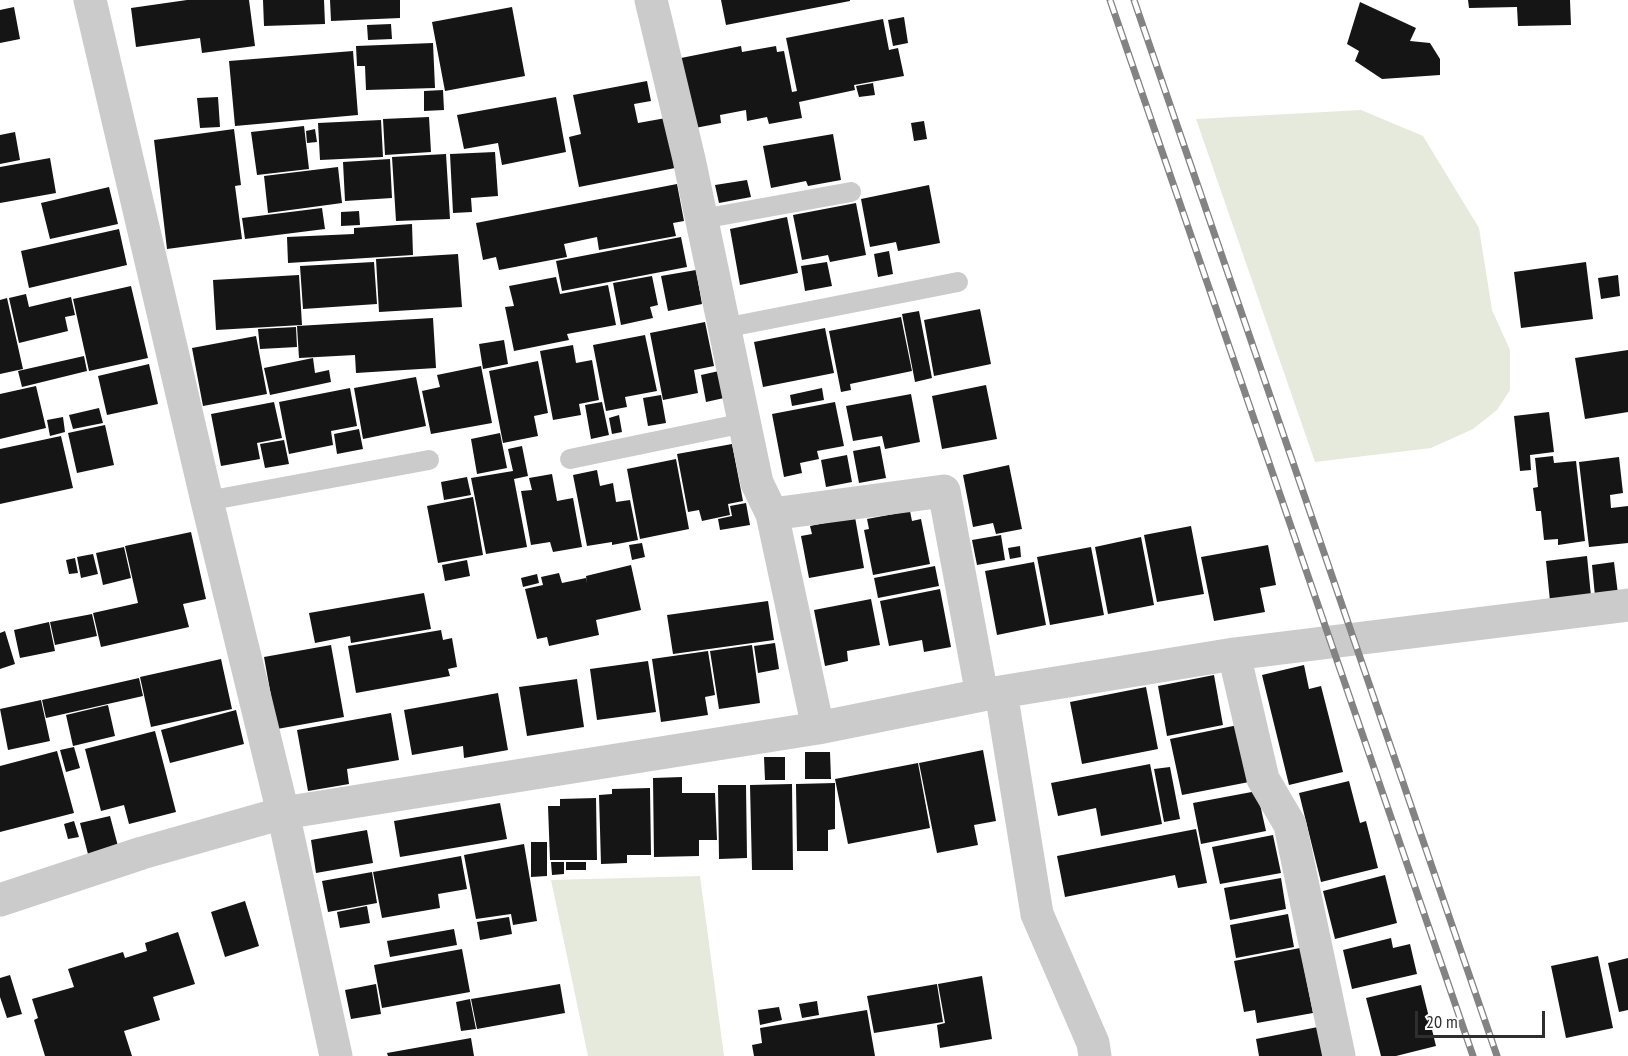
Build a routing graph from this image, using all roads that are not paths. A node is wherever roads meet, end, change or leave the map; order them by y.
1 (90, 0) edge
2 (651, 0) edge
3 (851, 192) dead end
4 (702, 219) junction
5 (958, 282) dead end
6 (724, 328) junction
7 (744, 423) junction
8 (570, 459) dead end
9 (429, 460) dead end
10 (207, 501) junction
11 (772, 514) junction
12 (1628, 605) edge
13 (1234, 654) junction
14 (991, 694) junction
15 (818, 728) junction
16 (283, 813) junction
17 (0, 900) edge
18 (336, 1056) edge
19 (1095, 1056) edge
20 (1339, 1056) edge

1 - 10 street
2 - 4 street
3 - 4 lane
4 - 6 street
5 - 6 lane
6 - 7 street
7 - 8 lane
7 - 11 street
9 - 10 lane
10 - 16 street
11 - 14 street
11 - 15 street
12 - 13 street
13 - 14 street
13 - 20 street
14 - 15 street
14 - 19 street
15 - 16 street
16 - 17 street
16 - 18 street

